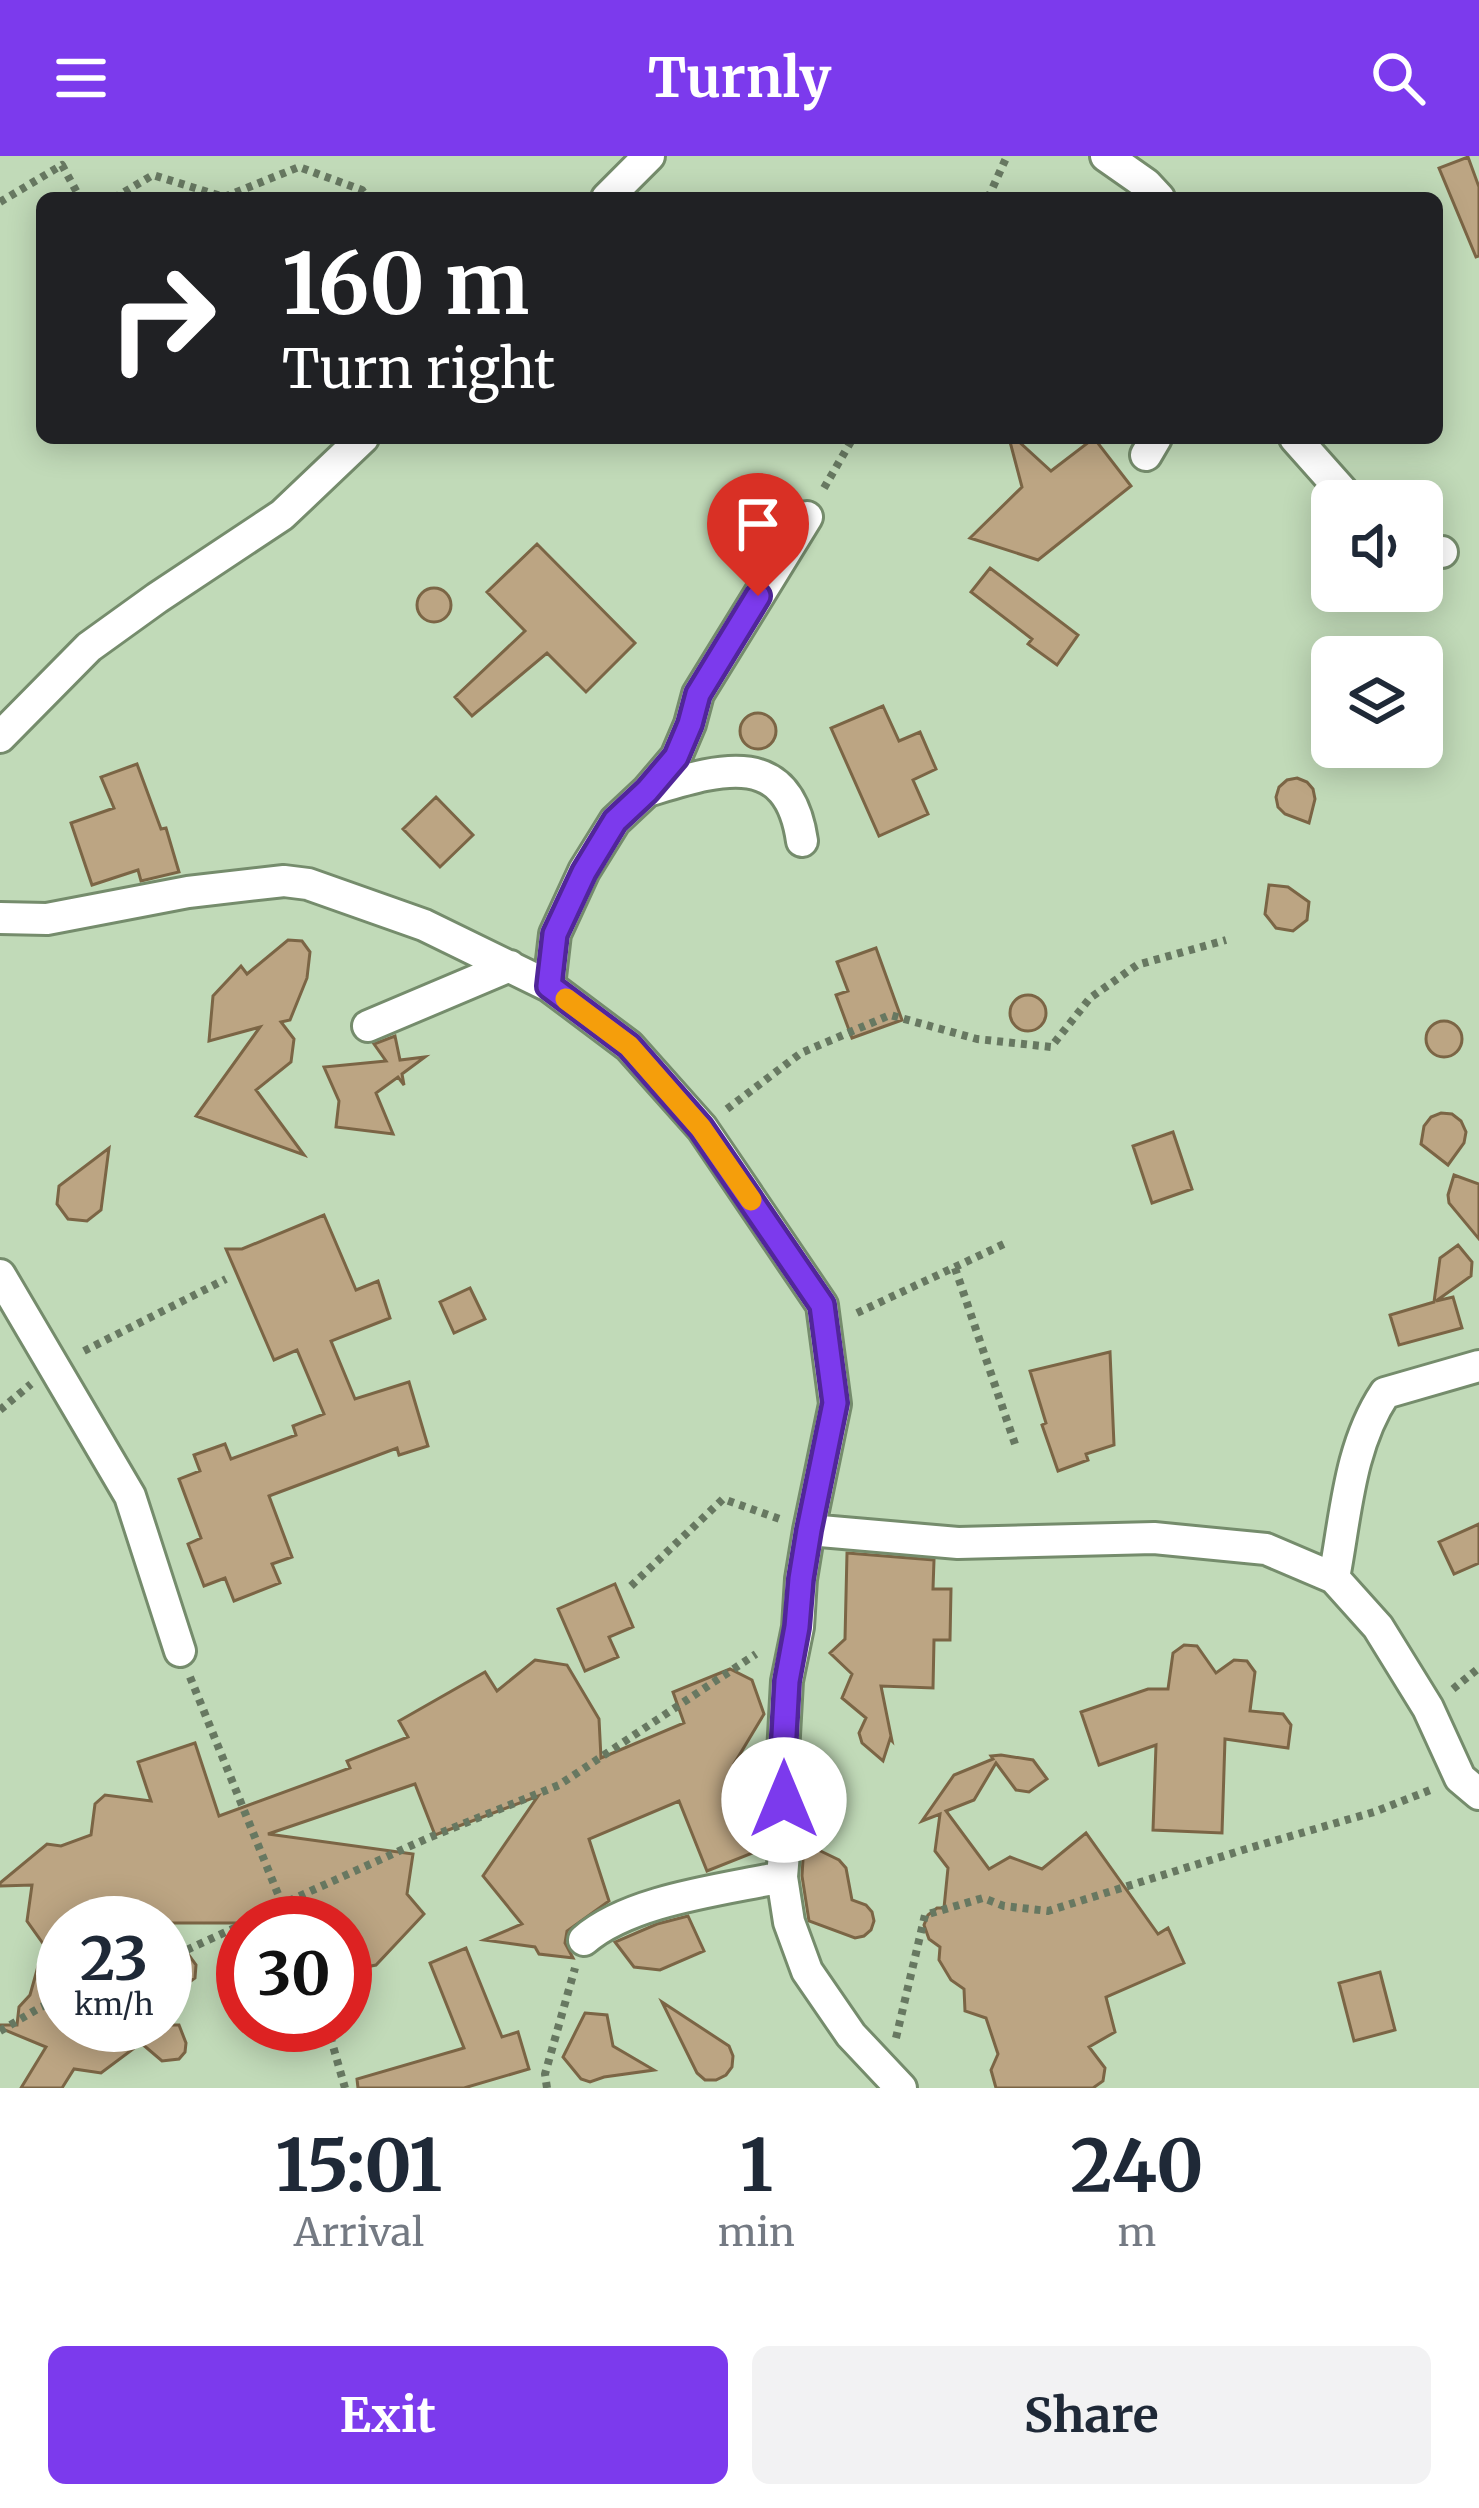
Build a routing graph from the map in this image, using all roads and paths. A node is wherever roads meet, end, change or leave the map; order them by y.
1 (649, 156) edge
2 (1007, 156) edge
3 (1106, 156) edge
4 (77, 192) edge
5 (124, 192) edge
6 (208, 192) edge
7 (236, 192) edge
8 (364, 192) edge
9 (613, 192) edge
10 (991, 192) edge
11 (1153, 192) edge
12 (0, 202) edge
13 (357, 444) edge
14 (850, 444) edge
15 (1300, 444) edge
16 (1332, 480) edge
17 (807, 517) joint
18 (0, 736) edge
19 (647, 791) junction
20 (802, 841) dead end
21 (0, 918) edge
22 (1226, 940) dead end
23 (510, 966) junction
24 (549, 986) junction
25 (368, 1026) dead end
26 (701, 1128) junction
27 (1004, 1244) dead end
28 (955, 1268) junction
29 (0, 1275) edge
30 (226, 1279) dead end
31 (822, 1305) junction
32 (53, 1366) junction
33 (1479, 1366) edge
34 (0, 1410) edge
35 (1016, 1447) dead end
36 (809, 1530) junction
37 (1334, 1578) junction
38 (631, 1586) dead end
39 (797, 1627) junction
40 (179, 1651) joint
41 (1470, 1786) edge
42 (782, 1877) junction
43 (279, 1896) edge
44 (300, 1896) edge
45 (584, 1940) joint
46 (36, 2010) edge
47 (0, 2031) edge
48 (335, 2052) edge
49 (894, 2082) edge
50 (345, 2088) edge
51 (547, 2088) edge

1 - 9 street
2 - 10 path
3 - 11 street
4 - 12 path
5 - 6 path
7 - 8 path
13 - 18 street
14 - 17 path
15 - 16 street
17 - 19 street
19 - 20 street
19 - 24 street
21 - 23 street
22 - 26 path
23 - 24 street
23 - 25 street
24 - 26 street
26 - 31 street
27 - 28 path
28 - 31 path
28 - 35 path
29 - 32 street
30 - 32 path
31 - 36 street
32 - 34 path
32 - 40 street
33 - 37 street
36 - 37 street
36 - 38 path
36 - 39 street
37 - 41 street
39 - 42 street
39 - 44 path
40 - 43 path
41 - 49 path
42 - 45 street
42 - 49 street
45 - 51 path
46 - 47 path
48 - 50 path

